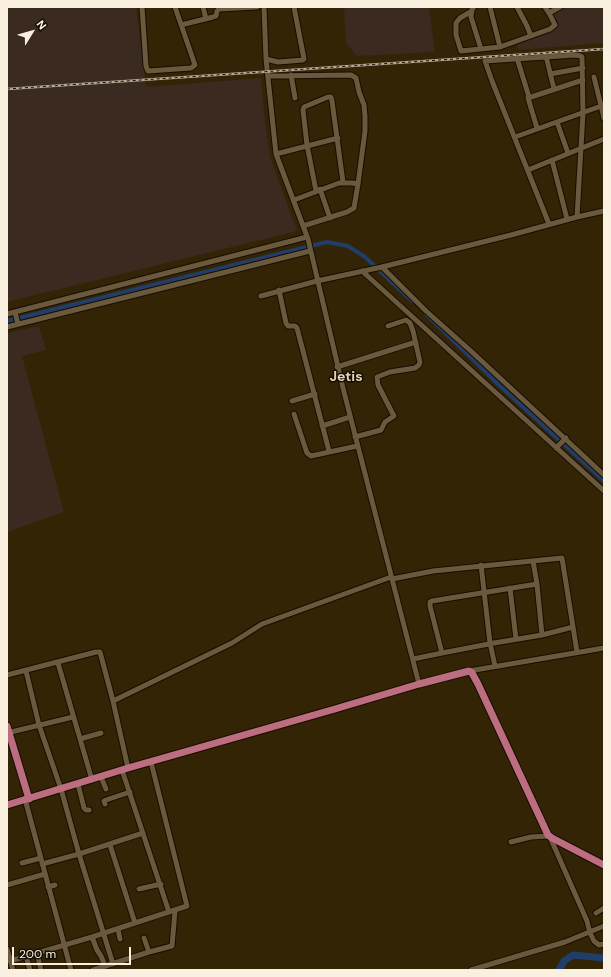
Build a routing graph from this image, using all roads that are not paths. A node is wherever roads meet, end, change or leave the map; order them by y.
1 (142, 7) edge
2 (175, 7) edge
3 (203, 7) edge
4 (257, 7) edge
5 (264, 7) edge
6 (294, 7) edge
7 (490, 7) edge
8 (517, 7) edge
9 (545, 7) edge
10 (560, 7) edge
11 (473, 8) edge
12 (548, 13) junction
13 (206, 19) junction
14 (181, 25) junction
15 (531, 36) junction
16 (500, 47) junction
17 (481, 50) junction
18 (546, 56) junction
19 (517, 58) junction
20 (266, 59) junction
21 (582, 68) junction
22 (550, 74) junction
23 (291, 75) junction
24 (269, 76) junction
25 (594, 77) dead end
26 (583, 80) junction
27 (554, 89) junction
28 (529, 97) junction
29 (294, 98) dead end
30 (602, 106) edge
31 (583, 113) junction
32 (604, 118) edge
33 (557, 122) junction
34 (537, 128) junction
35 (515, 137) junction
36 (338, 138) junction
37 (604, 138) edge
38 (307, 145) junction
39 (582, 147) junction
40 (568, 153) junction
41 (276, 154) junction
42 (552, 160) junction
43 (528, 170) junction
44 (343, 182) junction
45 (358, 184) junction
46 (318, 190) junction
47 (294, 200) junction
48 (604, 211) edge
49 (577, 217) junction
50 (330, 218) junction
51 (567, 219) junction
52 (549, 224) junction
53 (303, 226) junction
54 (307, 238) junction
55 (310, 250) junction
56 (380, 267) junction
57 (365, 270) junction
58 (317, 281) junction
59 (279, 290) junction
60 (261, 296) dead end
61 (15, 312) junction
62 (409, 313) junction
63 (7, 314) edge
64 (406, 320) junction
65 (18, 323) junction
66 (388, 326) dead end
67 (7, 327) edge
68 (416, 342) junction
69 (338, 366) junction
70 (315, 394) junction
71 (292, 401) dead end
72 (294, 414) dead end
73 (350, 417) junction
74 (322, 426) junction
75 (355, 437) junction
76 (565, 439) junction
77 (357, 446) junction
78 (557, 447) junction
79 (329, 451) junction
80 (604, 475) edge
81 (604, 491) edge
82 (533, 561) junction
83 (481, 565) junction
84 (392, 578) junction
85 (537, 584) junction
86 (510, 588) junction
87 (484, 593) junction
88 (573, 627) junction
89 (542, 634) junction
90 (516, 639) junction
91 (490, 643) junction
92 (604, 648) edge
93 (577, 652) junction
94 (442, 653) junction
95 (413, 659) junction
96 (58, 663) junction
97 (495, 666) junction
98 (26, 671) junction
99 (469, 671) junction
100 (7, 675) edge
101 (419, 684) junction
102 (113, 701) junction
103 (73, 717) junction
104 (39, 725) junction
105 (8, 731) edge
106 (101, 733) dead end
107 (80, 739) junction
108 (152, 762) junction
109 (125, 769) junction
110 (101, 777) junction
111 (92, 780) junction
112 (78, 784) junction
113 (61, 789) junction
114 (106, 789) dead end
115 (130, 792) junction
116 (27, 799) junction
117 (105, 804) dead end
118 (7, 805) edge
119 (90, 810) dead end
120 (143, 833) junction
121 (549, 836) junction
122 (511, 842) dead end
123 (110, 844) junction
124 (79, 854) junction
125 (41, 858) junction
126 (22, 863) dead end
127 (42, 864) junction
128 (604, 865) edge
129 (45, 874) junction
130 (161, 884) junction
131 (7, 885) edge
132 (55, 885) dead end
133 (48, 888) junction
134 (139, 889) dead end
135 (604, 908) edge
136 (175, 911) junction
137 (169, 912) junction
138 (596, 913) dead end
139 (135, 924) junction
140 (604, 926) edge
141 (118, 929) junction
142 (590, 932) junction
143 (102, 933) junction
144 (92, 937) junction
145 (144, 938) dead end
146 (120, 939) dead end
147 (604, 944) edge
148 (64, 945) junction
149 (7, 949) edge
150 (149, 952) junction
151 (37, 953) junction
152 (26, 956) junction
153 (10, 961) junction
154 (113, 964) junction
155 (105, 966) junction
156 (12, 970) edge
157 (30, 970) edge
158 (41, 970) edge
159 (71, 970) edge
160 (93, 970) edge
161 (471, 970) edge

1 - 14 street
2 - 14 street
3 - 13 street
4 - 13 street
5 - 20 street
6 - 20 street
7 - 16 street
8 - 15 street
9 - 12 street
10 - 12 street
11 - 17 street
11 - 17 street
12 - 15 street
13 - 14 street
15 - 16 street
16 - 17 street
18 - 19 street
18 - 21 street
18 - 22 street
19 - 28 street
19 - 35 street
20 - 24 street
21 - 22 street
21 - 26 street
22 - 27 street
23 - 24 street
23 - 29 street
23 - 45 street
24 - 41 street
25 - 30 street
26 - 27 street
26 - 31 street
27 - 28 street
28 - 34 street
30 - 31 street
30 - 32 street
31 - 33 street
31 - 39 street
33 - 34 street
33 - 40 street
34 - 35 street
35 - 43 street
36 - 38 street
36 - 38 street
36 - 44 street
37 - 39 street
38 - 41 street
38 - 46 street
39 - 40 street
39 - 49 street
40 - 42 street
41 - 47 street
42 - 43 street
42 - 51 street
43 - 52 street
44 - 45 street
44 - 46 street
45 - 50 street
46 - 47 street
46 - 50 street
47 - 53 street
48 - 49 street
49 - 51 street
50 - 53 street
51 - 52 street
52 - 56 street
53 - 54 street
54 - 55 street
54 - 61 street
55 - 58 street
55 - 65 street
56 - 57 street
56 - 76 street
57 - 58 street
57 - 62 street
58 - 59 street
58 - 69 street
59 - 60 street
59 - 70 street
61 - 63 street
61 - 65 street
62 - 64 street
62 - 78 street
64 - 66 street
64 - 68 street
65 - 67 street
68 - 69 street
68 - 75 street
69 - 73 street
70 - 71 street
70 - 74 street
72 - 79 street
73 - 74 street
73 - 75 street
74 - 79 street
75 - 77 street
76 - 78 street
76 - 80 street
77 - 79 street
77 - 84 street
78 - 81 street
82 - 83 street
82 - 85 street
82 - 88 street
83 - 84 street
83 - 87 street
84 - 95 street
84 - 102 street
85 - 86 street
85 - 89 street
86 - 87 street
86 - 90 street
87 - 91 street
87 - 94 street
88 - 89 street
88 - 93 street
89 - 90 street
90 - 91 street
91 - 94 street
91 - 97 street
92 - 93 street
93 - 97 street
94 - 95 street
95 - 101 street
96 - 98 street
96 - 102 street
96 - 103 street
97 - 99 street
98 - 100 street
98 - 104 street
99 - 101 main road
99 - 121 main road
101 - 108 main road
102 - 109 street
103 - 104 street
103 - 107 street
104 - 105 street
104 - 113 street
105 - 116 main road
106 - 107 street
107 - 111 street
108 - 109 main road
108 - 136 street
109 - 110 main road
109 - 115 street
110 - 111 main road
110 - 114 street
111 - 112 main road
112 - 113 main road
112 - 119 street
113 - 116 main road
113 - 124 street
115 - 117 street
115 - 120 street
116 - 118 main road
116 - 125 street
120 - 123 street
120 - 130 street
121 - 122 street
121 - 128 main road
121 - 142 street
123 - 124 street
123 - 139 street
124 - 127 street
124 - 143 street
125 - 126 street
125 - 127 street
127 - 129 street
129 - 131 street
129 - 133 street
130 - 134 street
130 - 137 street
132 - 133 street
133 - 148 street
135 - 138 street
136 - 137 street
136 - 150 street
137 - 139 street
139 - 141 street
140 - 142 street
141 - 143 street
141 - 146 street
142 - 147 street
142 - 161 street
143 - 144 street
143 - 154 street
144 - 148 street
144 - 155 street
145 - 150 street
148 - 151 street
148 - 159 street
149 - 153 street
150 - 154 street
151 - 152 street
151 - 158 street
152 - 153 street
152 - 157 street
153 - 156 street
154 - 155 street
155 - 160 street

